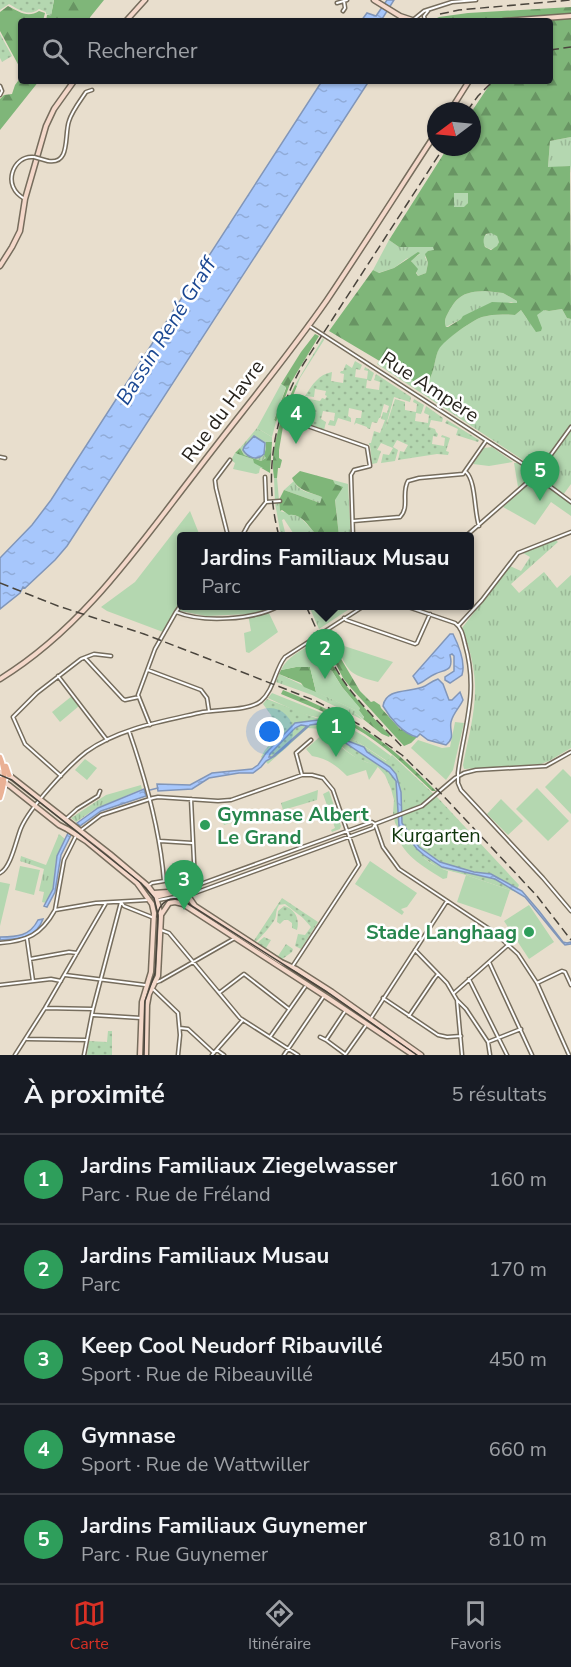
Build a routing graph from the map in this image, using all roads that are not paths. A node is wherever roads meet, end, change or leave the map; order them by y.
1 (145, 0) edge
2 (374, 0) edge
3 (477, 0) edge
4 (345, 1) edge
5 (337, 3) dead end
6 (432, 9) junction
7 (344, 11) dead end
8 (571, 16) edge
9 (129, 18) edge
10 (406, 18) edge
11 (417, 18) edge
12 (425, 18) edge
13 (548, 18) edge
14 (72, 84) edge
15 (468, 84) edge
16 (0, 86) edge
17 (92, 90) dead end
18 (0, 95) edge
19 (456, 102) edge
20 (427, 147) edge
21 (26, 199) junction
22 (0, 266) edge
23 (308, 325) junction
24 (299, 423) dead end
25 (571, 427) edge
26 (486, 440) junction
27 (0, 457) edge
28 (5, 458) dead end
29 (230, 460) dead end
30 (465, 471) junction
31 (537, 474) junction
32 (265, 477) dead end
33 (280, 501) dead end
34 (266, 502) junction
35 (571, 502) edge
36 (353, 521) junction
37 (479, 526) junction
38 (227, 532) edge
39 (244, 532) edge
40 (354, 532) edge
41 (472, 532) edge
42 (571, 532) edge
43 (474, 609) edge
44 (272, 610) edge
45 (355, 610) edge
46 (418, 610) edge
47 (473, 610) edge
48 (176, 612) joint
49 (430, 614) junction
50 (344, 618) junction
51 (458, 626) junction
52 (111, 656) dead end
53 (85, 657) junction
54 (148, 670) junction
55 (58, 676) junction
56 (0, 679) edge
57 (139, 697) junction
58 (209, 711) junction
59 (150, 725) junction
60 (129, 731) junction
61 (107, 740) junction
62 (311, 740) dead end
63 (571, 752) edge
64 (0, 758) edge
65 (3, 773) edge
66 (302, 775) junction
67 (61, 776) junction
68 (458, 776) junction
69 (1, 781) edge
70 (0, 788) edge
71 (100, 791) dead end
72 (149, 797) junction
73 (0, 798) edge
74 (191, 799) junction
75 (41, 800) junction
76 (36, 806) junction
77 (66, 820) junction
78 (375, 824) junction
79 (347, 831) junction
80 (78, 833) junction
81 (349, 837) junction
82 (159, 841) junction
83 (192, 843) junction
84 (292, 850) junction
85 (295, 857) junction
86 (242, 868) junction
87 (0, 873) edge
88 (245, 874) junction
89 (195, 885) junction
90 (148, 886) junction
91 (198, 891) junction
92 (188, 893) junction
93 (156, 897) junction
94 (150, 900) junction
95 (447, 901) junction
96 (121, 902) junction
97 (106, 903) junction
98 (55, 910) junction
99 (571, 911) edge
100 (161, 916) junction
101 (154, 918) junction
102 (161, 930) junction
103 (235, 938) junction
104 (27, 939) junction
105 (0, 943) edge
106 (508, 944) junction
107 (415, 950) junction
108 (77, 953) junction
109 (30, 959) junction
110 (193, 962) junction
111 (489, 962) junction
112 (292, 968) junction
113 (439, 974) junction
114 (65, 975) junction
115 (101, 979) junction
116 (469, 979) junction
117 (153, 980) junction
118 (33, 981) junction
119 (61, 981) junction
120 (537, 983) junction
121 (0, 985) edge
122 (146, 985) junction
123 (571, 985) edge
124 (305, 987) dead end
125 (153, 989) junction
126 (329, 990) junction
127 (219, 993) junction
128 (454, 993) junction
129 (324, 996) junction
130 (383, 998) junction
131 (457, 1000) junction
132 (45, 1008) junction
133 (93, 1009) junction
134 (289, 1009) junction
135 (346, 1011) junction
136 (93, 1015) junction
137 (409, 1016) junction
138 (141, 1018) junction
139 (371, 1018) junction
140 (243, 1020) junction
141 (367, 1024) junction
142 (180, 1028) junction
143 (521, 1029) junction
144 (320, 1036) dead end
145 (460, 1036) junction
146 (270, 1037) junction
147 (498, 1037) junction
148 (26, 1039) junction
149 (87, 1040) junction
150 (326, 1040) junction
151 (488, 1042) junction
152 (288, 1049) junction
153 (215, 1052) edge
154 (15, 1055) edge
155 (84, 1055) edge
156 (140, 1055) edge
157 (146, 1055) edge
158 (178, 1055) edge
159 (224, 1055) edge
160 (284, 1055) edge
161 (298, 1055) edge
162 (345, 1055) edge
163 (413, 1055) edge
164 (421, 1055) edge
165 (462, 1055) edge
166 (490, 1055) edge
167 (507, 1055) edge
168 (532, 1055) edge
169 (569, 1055) edge

1 - 9 main road
2 - 10 main road
3 - 6 street
4 - 5 street
4 - 7 street
6 - 11 street
6 - 12 street
8 - 13 main road
14 - 21 main road
15 - 19 main road
16 - 18 street
17 - 21 street, bridge
20 - 23 main road, Rue du Havre
21 - 22 main road
23 - 26 street, Rue Ampère
23 - 56 main road, Rue du Havre
24 - 36 street
25 - 31 street
26 - 30 street
26 - 31 street, Rue Ampère
27 - 28 street
29 - 38 street
30 - 36 street
30 - 37 street
31 - 35 street, Rue Ampère
31 - 37 street
32 - 34 street
33 - 34 street
34 - 39 street
36 - 40 street
37 - 41 street
42 - 43 street
44 - 48 street
45 - 50 street
46 - 49 street
47 - 51 street
48 - 54 street
49 - 50 street
49 - 51 street
50 - 58 street
51 - 68 street
52 - 53 street
53 - 55 street
53 - 57 street
54 - 57 street
54 - 58 street
55 - 61 street
55 - 67 street
57 - 59 street
58 - 59 street
59 - 60 street
60 - 61 street
60 - 72 street
61 - 67 street
62 - 66 street
63 - 68 street
64 - 65 main road
65 - 69 main road
65 - 75 main road
66 - 74 street
66 - 79 street
67 - 75 street
68 - 78 street
68 - 99 street
69 - 70 main road
69 - 73 main road
69 - 76 main road
71 - 77 street
72 - 74 street
72 - 80 street
72 - 82 street
74 - 83 street
75 - 76 street
75 - 77 main road
76 - 80 main road
76 - 87 street
77 - 80 main road
78 - 79 street
78 - 81 street
78 - 95 street
79 - 81 street
79 - 84 street
80 - 90 main road
80 - 94 main road
80 - 98 street
81 - 85 street
81 - 112 street
82 - 83 street
82 - 90 street
83 - 89 street
84 - 85 street
84 - 86 street
85 - 88 street
86 - 88 street
86 - 89 street
88 - 91 street
89 - 91 street
89 - 92 street
90 - 93 main road
91 - 92 street
92 - 93 street
92 - 93 main road
92 - 112 main road
93 - 94 main road
93 - 100 main road
94 - 96 street
94 - 101 main road
95 - 106 street
95 - 107 street
96 - 97 street
96 - 101 street
96 - 115 street
97 - 98 street
97 - 108 street
98 - 104 street
100 - 102 main road
100 - 103 main road
101 - 117 main road
102 - 110 street
102 - 117 main road
103 - 110 street
103 - 129 main road
104 - 105 street
104 - 109 street
106 - 111 street
106 - 120 street
107 - 113 street
107 - 130 street
108 - 109 street
108 - 114 street
109 - 118 street
110 - 117 street
110 - 127 street
111 - 116 street
111 - 143 street
112 - 126 main road
113 - 128 street
113 - 137 street
114 - 115 street
114 - 119 street
115 - 122 street
115 - 133 street
116 - 128 street
116 - 147 street
117 - 122 main road
117 - 125 main road
118 - 119 street
118 - 121 street
119 - 132 street
120 - 123 street
120 - 169 street
122 - 138 main road
124 - 134 street
125 - 142 street
125 - 157 main road
126 - 129 main road
126 - 139 main road
127 - 134 street
127 - 140 street
128 - 131 street
129 - 135 main road
129 - 152 street
130 - 137 street
130 - 139 street
131 - 145 street
131 - 151 street
132 - 133 street
132 - 148 street
133 - 136 street
134 - 146 street
135 - 141 main road
135 - 150 street
136 - 138 street
136 - 149 street
137 - 145 street
138 - 156 main road
139 - 141 main road
139 - 164 main road
140 - 146 street
140 - 153 street
141 - 162 street
141 - 163 main road
142 - 153 street
142 - 158 street
143 - 147 street
143 - 168 street
144 - 150 street
145 - 165 street
146 - 152 street
147 - 151 street
147 - 167 street
148 - 149 street
148 - 154 street
149 - 155 street
150 - 162 street
151 - 166 street
152 - 160 street
152 - 161 street
153 - 159 street

